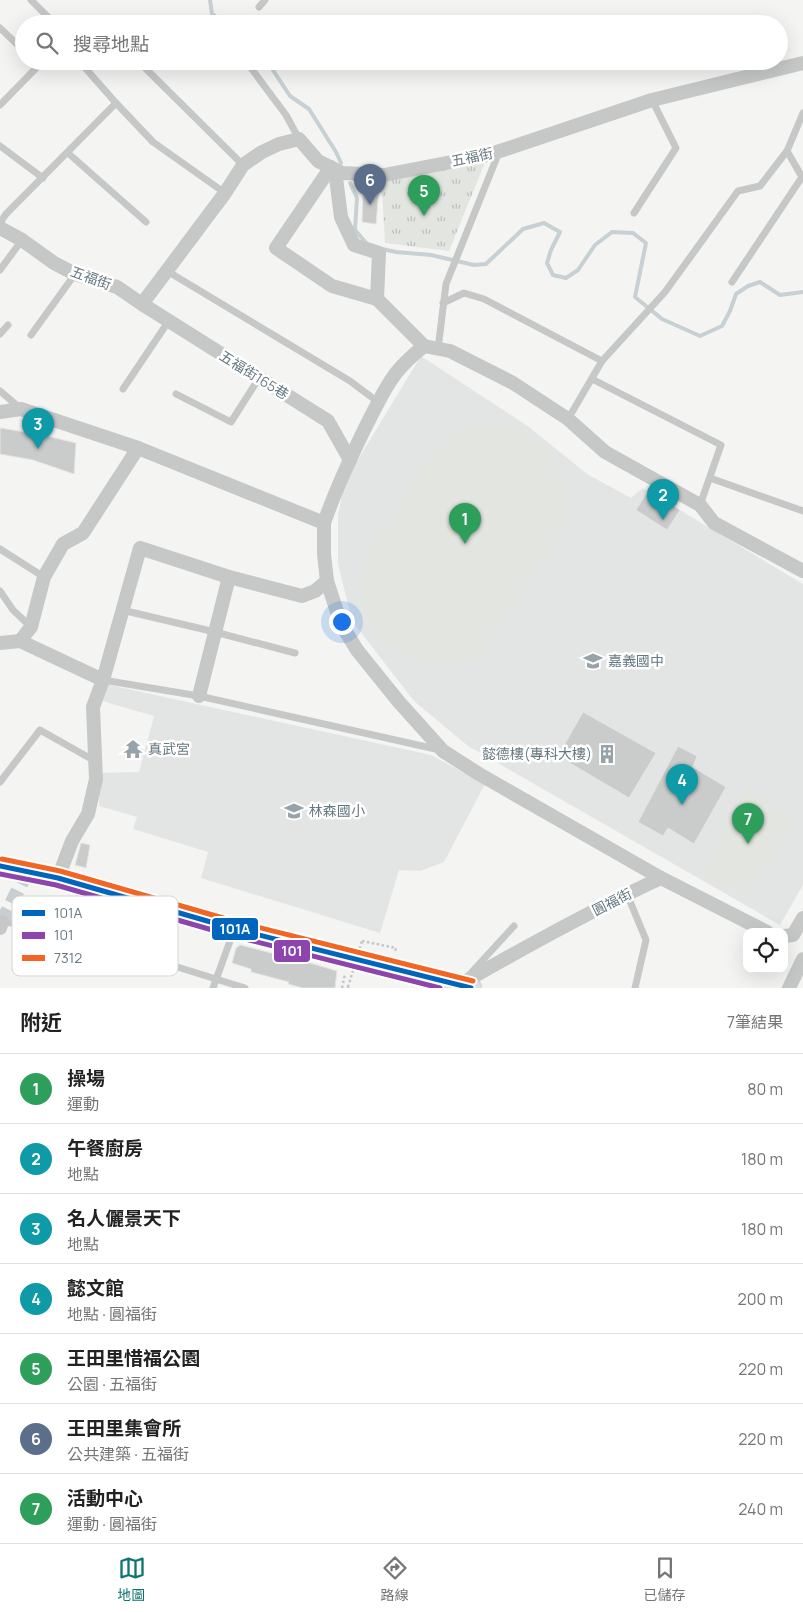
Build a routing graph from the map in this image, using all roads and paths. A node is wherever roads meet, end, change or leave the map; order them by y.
1 (31, 0) edge
2 (265, 0) edge
3 (259, 7) dead end
4 (46, 15) edge
5 (0, 28) edge
6 (15, 42) edge
7 (803, 63) edge
8 (788, 67) edge
9 (33, 70) edge
10 (87, 70) edge
11 (147, 70) edge
12 (252, 70) edge
13 (774, 70) edge
14 (652, 100) junction
15 (116, 103) junction
16 (1, 104) edge
17 (803, 113) edge
18 (299, 139) junction
19 (0, 146) edge
20 (499, 151) junction
21 (788, 151) junction
22 (68, 153) junction
23 (243, 166) junction
24 (333, 169) junction
25 (43, 178) junction
26 (224, 193) junction
27 (634, 213) dead end
28 (146, 222) dead end
29 (0, 223) edge
30 (0, 228) edge
31 (22, 240) junction
32 (0, 270) edge
33 (167, 271) junction
34 (75, 274) junction
35 (732, 282) dead end
36 (377, 299) junction
37 (443, 303) junction
38 (142, 304) junction
39 (168, 322) junction
40 (8, 325) dead end
41 (0, 334) edge
42 (31, 334) dead end
43 (424, 346) junction
44 (438, 349) junction
45 (602, 360) junction
46 (259, 378) junction
47 (592, 379) junction
48 (123, 389) dead end
49 (0, 391) edge
50 (176, 394) dead end
51 (378, 402) junction
52 (21, 409) junction
53 (0, 412) edge
54 (568, 419) junction
55 (138, 448) junction
56 (350, 460) junction
57 (710, 478) junction
58 (700, 505) junction
59 (803, 511) edge
60 (324, 523) junction
61 (0, 549) edge
62 (803, 572) edge
63 (229, 577) junction
64 (44, 578) junction
65 (327, 580) junction
66 (0, 591) edge
67 (122, 610) junction
68 (31, 627) junction
69 (215, 632) junction
70 (20, 641) junction
71 (0, 643) edge
72 (295, 653) dead end
73 (103, 680) junction
74 (199, 696) junction
75 (444, 751) junction
76 (95, 762) junction
77 (0, 782) edge
78 (0, 866) edge
79 (58, 878) junction
80 (661, 878) junction
81 (627, 894) junction
82 (120, 896) edge
83 (178, 913) edge
84 (803, 918) edge
85 (514, 926) dead end
86 (759, 928) edge
87 (235, 929) junction
88 (788, 936) edge
89 (396, 948) dead end
90 (803, 959) edge
91 (178, 967) edge
92 (345, 975) dead end
93 (216, 979) junction
94 (232, 986) edge
95 (465, 987) edge
96 (213, 988) edge
97 (245, 988) edge
98 (342, 988) edge
99 (348, 988) edge
100 (635, 988) edge
101 (789, 988) edge

1 - 4 lane
2 - 3 lane
5 - 6 lane
7 - 8 street, 五福街
9 - 16 lane
10 - 15 lane
11 - 23 lane
12 - 18 lane
13 - 14 street, 五福街
14 - 20 street, 五福街
14 - 27 lane
15 - 22 lane
15 - 26 lane
17 - 21 lane
18 - 23 street
18 - 24 street, 五福街
19 - 25 lane
20 - 24 street, 五福街
20 - 37 lane
21 - 35 lane
21 - 45 lane
22 - 25 lane
22 - 28 lane
23 - 26 street
24 - 36 street
24 - 36 street
25 - 29 lane
26 - 33 street
30 - 31 street, 五福街
31 - 32 lane
31 - 34 street, 五福街
33 - 38 street
33 - 51 lane
34 - 38 street, 五福街
34 - 42 lane
36 - 43 street
37 - 44 lane
37 - 45 lane
38 - 39 street, 五福街165巷
39 - 46 street, 五福街165巷
39 - 48 lane
40 - 41 lane
43 - 44 street
43 - 51 street
44 - 54 street
45 - 47 lane
46 - 50 lane
46 - 56 street, 五福街165巷
47 - 54 lane
47 - 57 lane
49 - 52 lane
51 - 56 street
52 - 53 street
52 - 55 street
54 - 58 street
55 - 60 street
55 - 64 street
56 - 60 street
57 - 58 lane
57 - 59 lane
58 - 62 street
60 - 65 street
61 - 64 lane
63 - 65 street
63 - 67 street
63 - 69 street
64 - 68 street
65 - 75 street
66 - 68 lane
67 - 69 lane
67 - 73 street
68 - 70 street
69 - 72 lane
69 - 74 street
70 - 71 street
70 - 73 street
73 - 74 lane
73 - 76 street
74 - 75 lane
75 - 80 street
76 - 77 lane
76 - 79 street
78 - 79 main road
79 - 82 main road
80 - 81 street, 圓福街
80 - 86 street
81 - 95 street, 圓福街
81 - 100 lane
83 - 87 main road
84 - 88 street
85 - 95 lane
87 - 93 lane
87 - 95 main road
89 - 99 path, bridge
90 - 101 street
91 - 93 lane
92 - 98 path
93 - 94 lane
93 - 96 lane
94 - 97 lane

